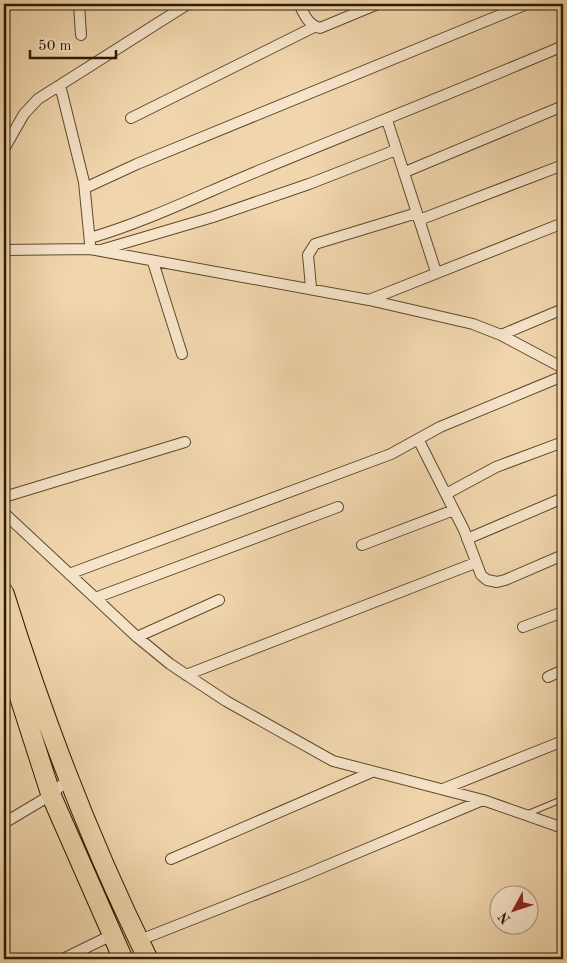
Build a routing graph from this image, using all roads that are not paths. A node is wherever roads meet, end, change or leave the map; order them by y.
1 (80, 4) edge
2 (188, 4) edge
3 (299, 4) edge
4 (378, 4) edge
5 (527, 4) edge
6 (361, 7) edge
7 (314, 27) junction
8 (81, 35) dead end
9 (563, 46) edge
10 (60, 85) junction
11 (563, 106) edge
12 (131, 118) dead end
13 (387, 120) junction
14 (4, 149) edge
15 (396, 150) junction
16 (563, 165) edge
17 (405, 172) junction
18 (85, 188) junction
19 (418, 217) junction
20 (563, 223) edge
21 (90, 238) junction
22 (4, 250) edge
23 (95, 250) junction
24 (153, 262) junction
25 (436, 272) junction
26 (311, 287) junction
27 (369, 300) junction
28 (563, 309) edge
29 (501, 336) junction
30 (182, 354) dead end
31 (563, 368) edge
32 (563, 376) edge
33 (418, 439) junction
34 (185, 442) dead end
35 (563, 442) edge
36 (446, 494) junction
37 (4, 497) edge
38 (563, 498) edge
39 (338, 507) dead end
40 (454, 510) junction
41 (4, 513) edge
42 (467, 539) junction
43 (362, 545) dead end
44 (563, 555) edge
45 (475, 562) junction
46 (70, 574) junction
47 (4, 593) edge
48 (95, 598) junction
49 (219, 600) dead end
50 (563, 612) edge
51 (523, 627) dead end
52 (137, 637) junction
53 (4, 649) edge
54 (563, 670) edge
55 (186, 675) junction
56 (548, 676) dead end
57 (563, 741) edge
58 (372, 772) junction
59 (68, 779) junction
60 (443, 789) junction
61 (51, 795) junction
62 (563, 799) edge
63 (483, 800) junction
64 (525, 815) junction
65 (4, 823) edge
66 (563, 828) edge
67 (171, 859) dead end
68 (112, 935) junction
69 (140, 940) junction
70 (63, 959) edge
71 (123, 959) edge
72 (148, 959) edge

1 - 8 street
2 - 10 street
3 - 7 street
4 - 6 street
5 - 18 street
6 - 7 street
7 - 12 street
9 - 13 street
10 - 14 street
10 - 18 street
11 - 17 street
13 - 15 street
13 - 21 street
15 - 17 street
15 - 23 street
16 - 19 street
17 - 19 street
18 - 21 street
19 - 25 street
19 - 26 street
20 - 25 street
21 - 23 street
22 - 23 street
23 - 24 street
24 - 26 street
24 - 30 street
25 - 27 street
26 - 27 street
27 - 29 street
28 - 29 street
29 - 31 street
32 - 33 street
33 - 36 street
33 - 46 street
34 - 37 street
35 - 36 street
36 - 40 street
38 - 42 street
39 - 48 street
40 - 42 street
40 - 43 street
41 - 46 street
42 - 45 street
44 - 45 street
45 - 55 street
46 - 48 street
47 - 59 highway
48 - 52 street
49 - 52 street
50 - 51 street
52 - 55 street
53 - 61 highway
54 - 56 street
55 - 58 street
57 - 60 street
58 - 60 street
58 - 67 street
59 - 61 street
59 - 69 highway
60 - 63 street
61 - 65 street
61 - 68 highway
62 - 64 lane
63 - 64 street
63 - 69 street
64 - 66 street
68 - 70 street
68 - 71 highway
69 - 72 highway

